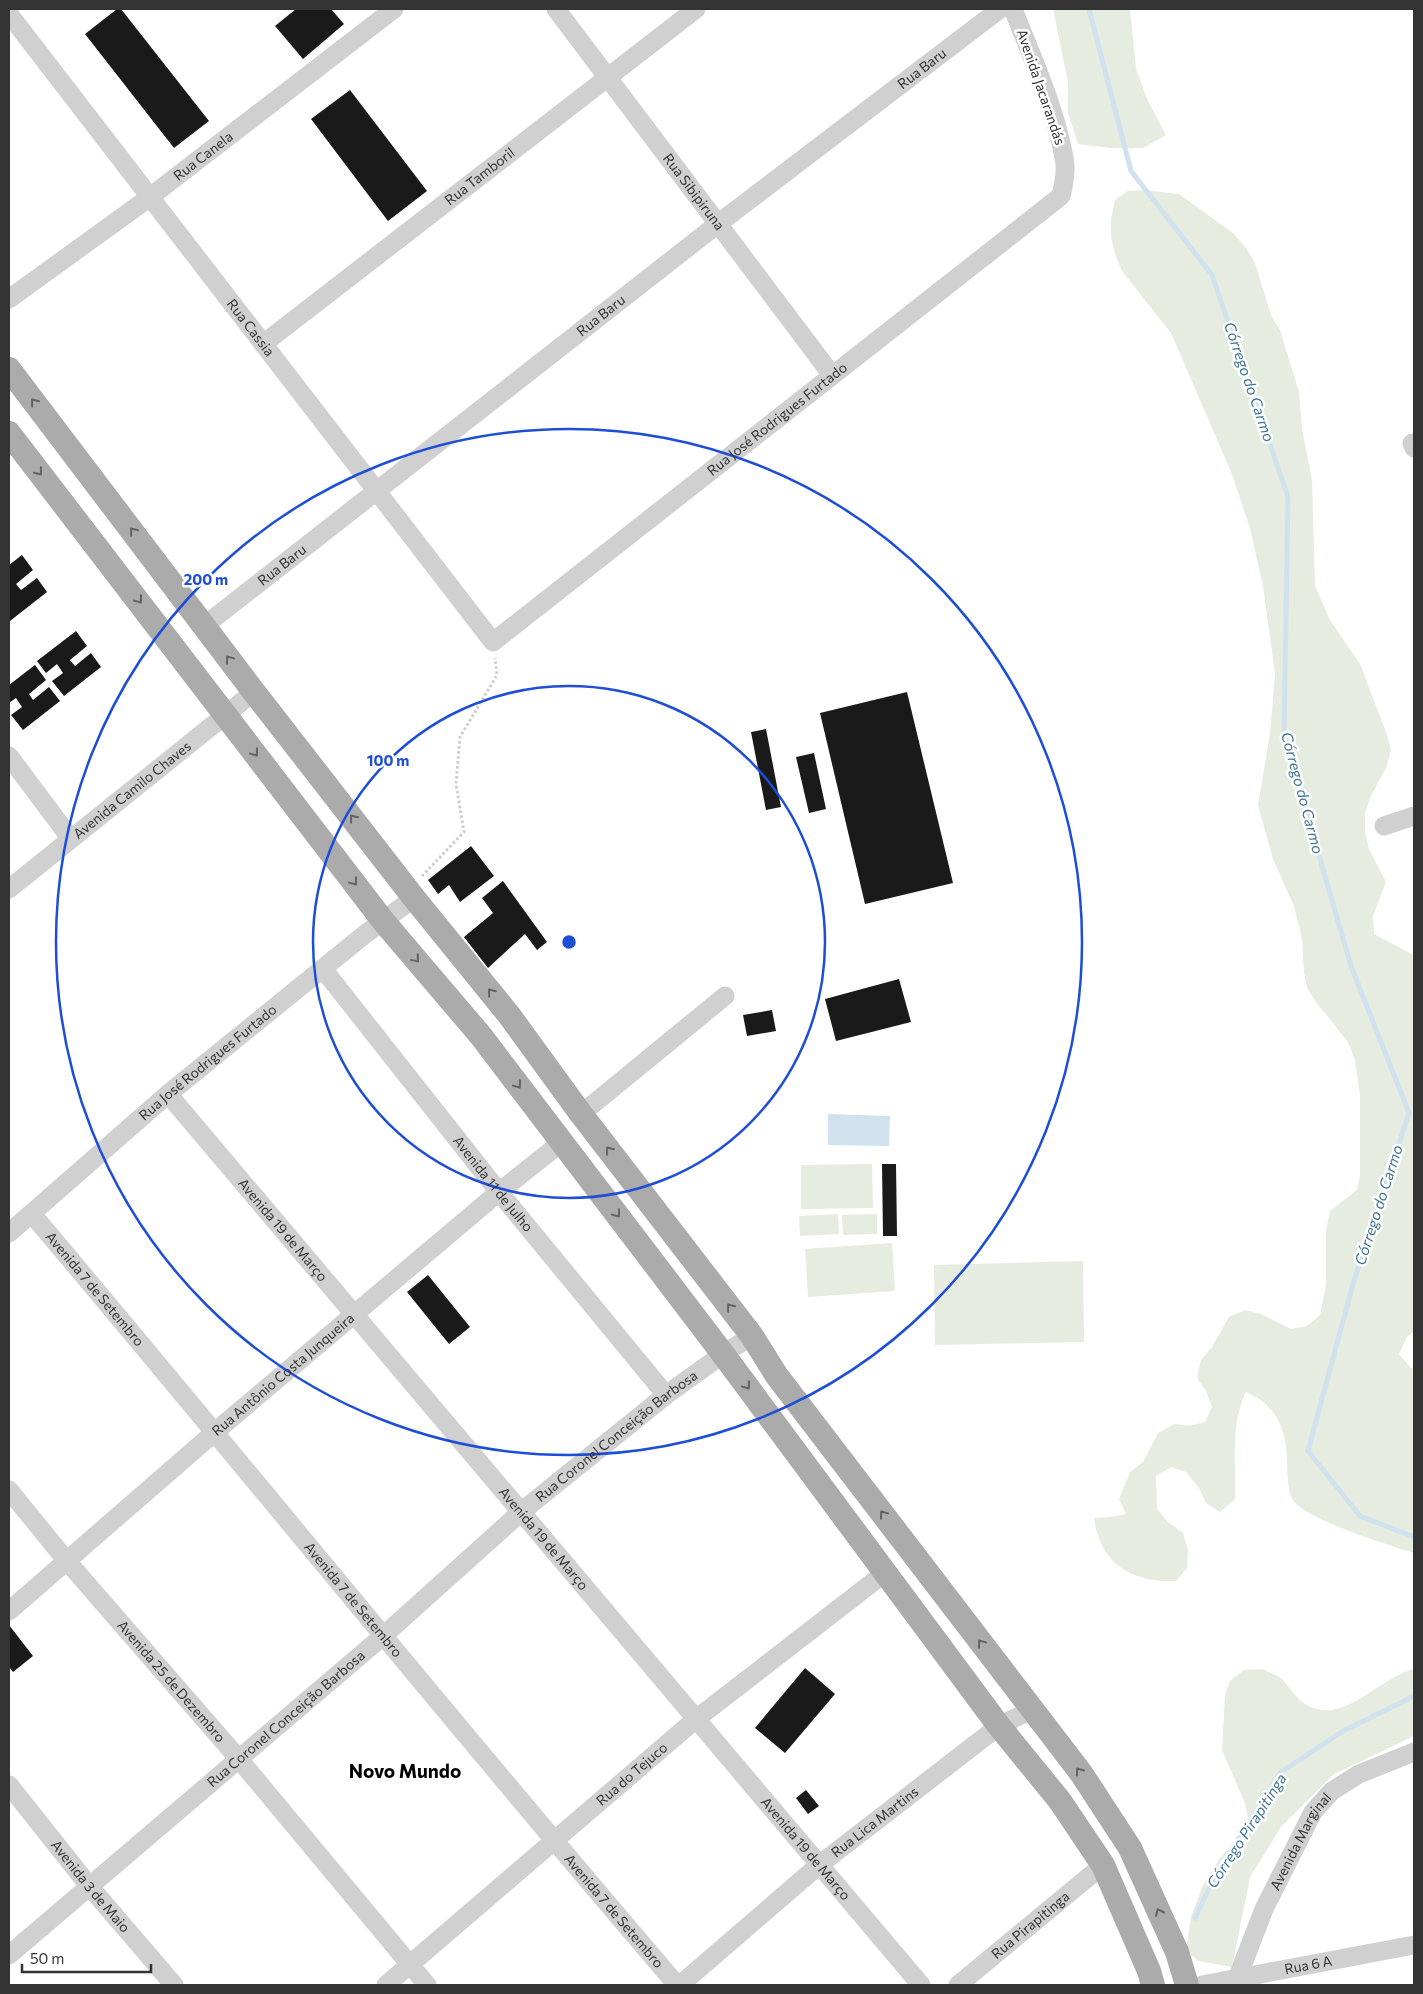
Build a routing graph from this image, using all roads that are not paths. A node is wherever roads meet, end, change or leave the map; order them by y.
1 (394, 9) edge
2 (556, 9) edge
3 (696, 9) edge
4 (1000, 9) edge
5 (1013, 9) edge
6 (9, 14) edge
7 (608, 78) junction
8 (1061, 196) joint
9 (150, 197) junction
10 (719, 223) junction
11 (9, 299) edge
12 (263, 344) junction
13 (9, 369) edge
14 (832, 375) junction
15 (9, 433) edge
16 (377, 492) junction
17 (204, 626) junction
18 (493, 642) joint
19 (254, 692) junction
20 (226, 714) junction
21 (9, 756) edge
22 (1414, 816) edge
23 (1384, 826) dead end
24 (71, 839) junction
25 (9, 889) edge
26 (417, 889) junction
27 (384, 922) junction
28 (324, 969) junction
29 (725, 996) dead end
30 (509, 1015) junction
31 (481, 1036) junction
32 (168, 1094) junction
33 (581, 1114) junction
34 (562, 1142) junction
35 (499, 1192) junction
36 (32, 1214) junction
37 (9, 1233) edge
38 (354, 1314) junction
39 (752, 1336) junction
40 (723, 1354) junction
41 (666, 1396) junction
42 (216, 1431) junction
43 (9, 1490) edge
44 (521, 1512) junction
45 (66, 1560) junction
46 (886, 1572) junction
47 (9, 1611) edge
48 (383, 1636) junction
49 (1032, 1709) junction
50 (696, 1719) junction
51 (999, 1726) junction
52 (1414, 1752) edge
53 (238, 1758) junction
54 (9, 1785) edge
55 (554, 1842) junction
56 (819, 1865) junction
57 (1103, 1865) junction
58 (90, 1887) junction
59 (1414, 1945) edge
60 (9, 1955) edge
61 (410, 1965) junction
62 (1237, 1979) junction
63 (174, 1985) edge
64 (386, 1985) edge
65 (427, 1985) edge
66 (679, 1985) edge
67 (920, 1985) edge
68 (958, 1985) edge
69 (1153, 1985) edge
70 (1188, 1985) edge
71 (1202, 1985) edge

1 - 9 street, Rua Canela
2 - 7 street, Rua Sibipiruna
3 - 7 street, Rua Tamboril
4 - 10 street, Rua Baru
5 - 8 street, Avenida Jacarandás
6 - 9 street, Rua Cassia
7 - 10 street, Rua Sibipiruna
7 - 12 street, Rua Tamboril
8 - 14 street, Rua José Rodrigues Furtado
9 - 11 street, Rua Canela
9 - 12 street, Rua Cassia
10 - 14 street, Rua Sibipiruna
10 - 16 street, Rua Baru
12 - 16 street, Rua Cassia
17 -> 13 main road
14 - 18 street, Rua José Rodrigues Furtado
15 -> 20 main road
16 - 17 street, Rua Baru
16 - 18 street, Rua Cassia
19 -> 17 main road
19 - 20 street, Avenida Camilo Chaves
26 -> 19 main road
20 - 24 street, Avenida Camilo Chaves
20 -> 27 main road
21 - 24 street
22 - 23 street
24 - 25 street, Avenida Camilo Chaves
26 - 27 street, Rua José Rodrigues Furtado
30 -> 26 main road
27 - 28 street, Rua José Rodrigues Furtado
27 -> 31 main road
28 - 32 street, Rua José Rodrigues Furtado
28 - 35 street, Avenida 11 de Julho
29 - 33 street
30 - 31 main road
30 - 33 main road
31 -> 34 main road
32 - 36 street, Rua José Rodrigues Furtado
32 - 38 street, Avenida 19 de Março
39 -> 33 main road
34 - 35 street, Rua Antônio Costa Junqueira
34 -> 40 main road
35 - 38 street, Rua Antônio Costa Junqueira
35 - 41 street, Avenida 11 de Julho
36 - 37 street, Rua José Rodrigues Furtado
36 - 42 street, Avenida 7 de Setembro
38 - 42 street, Rua Antônio Costa Junqueira
38 - 44 street, Avenida 19 de Março
39 - 40 street, Rua Coronel Conceição Barbosa
49 -> 39 main road
40 - 41 street, Rua Coronel Conceição Barbosa
40 -> 46 main road
41 - 44 street, Rua Coronel Conceição Barbosa
42 - 45 street, Rua Antônio Costa Junqueira
42 - 48 street, Avenida 7 de Setembro
43 - 45 street, Avenida 25 de Dezembro
44 - 48 street, Rua Coronel Conceição Barbosa
44 - 50 street, Avenida 19 de Março
45 - 47 street, Rua Antônio Costa Junqueira
45 - 53 street, Avenida 25 de Dezembro
46 - 50 street, Rua do Tejuco
46 - 51 main road
48 - 53 street, Rua Coronel Conceição Barbosa
48 - 55 street, Avenida 7 de Setembro
49 - 51 street, Rua Lica Martins
70 -> 49 main road
50 - 55 street, Rua do Tejuco
50 - 56 street, Avenida 19 de Março
51 - 56 street, Rua Lica Martins
51 - 57 main road
52 - 62 street, Avenida Marginal
53 - 58 street, Rua Coronel Conceição Barbosa
53 - 61 street, Avenida 25 de Dezembro
54 - 58 street, Avenida 3 de Maio
55 - 61 street, Rua do Tejuco
55 - 66 street, Avenida 7 de Setembro
56 - 66 street, Rua Lica Martins
56 - 67 street, Avenida 19 de Março
57 - 68 street, Rua Pirapitinga
57 - 69 main road
58 - 60 street, Rua Coronel Conceição Barbosa
58 - 63 street, Avenida 3 de Maio
59 - 62 street, Rua 6 A
61 - 64 street, Rua do Tejuco
61 - 65 street, Avenida 25 de Dezembro
62 - 71 street, Rua 6 A

